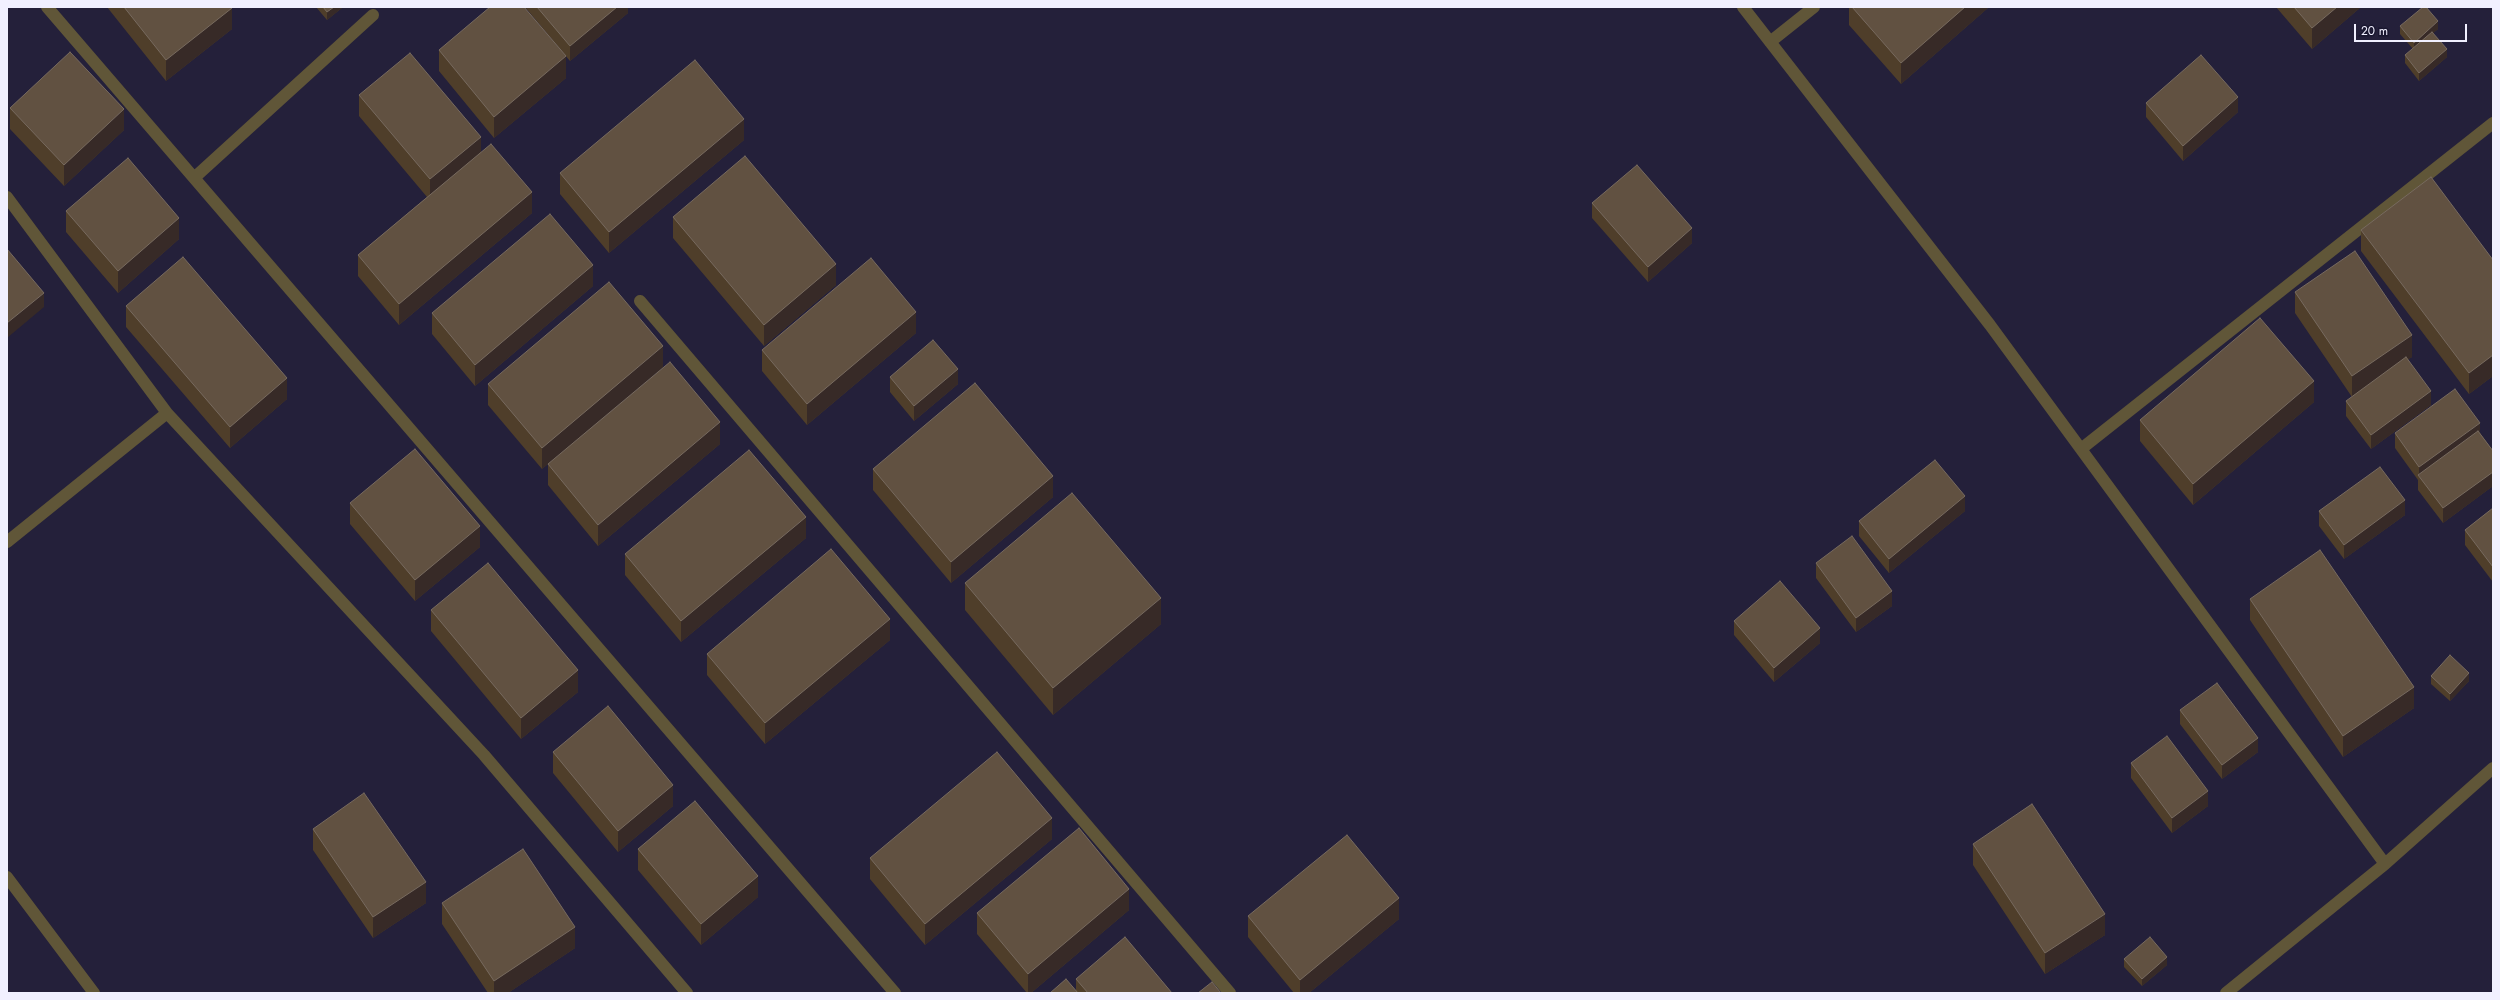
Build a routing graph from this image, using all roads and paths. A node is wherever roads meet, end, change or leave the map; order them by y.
1 (47, 7) edge
2 (1743, 7) edge
3 (1814, 7) edge
4 (373, 15) dead end
5 (1770, 42) junction
6 (2493, 123) edge
7 (194, 178) junction
8 (7, 197) edge
9 (640, 301) dead end
10 (167, 413) junction
11 (2081, 449) junction
12 (7, 542) edge
13 (2493, 768) edge
14 (2384, 864) junction
15 (7, 877) edge
16 (94, 993) edge
17 (687, 993) edge
18 (895, 993) edge
19 (1230, 993) edge
20 (2226, 993) edge

1 - 7 street
2 - 5 street
3 - 5 street
4 - 7 street
5 - 11 street
6 - 11 street
7 - 18 street
8 - 10 street
9 - 19 street
10 - 12 street
10 - 17 street
11 - 14 street
13 - 14 street
14 - 20 street
15 - 16 street

